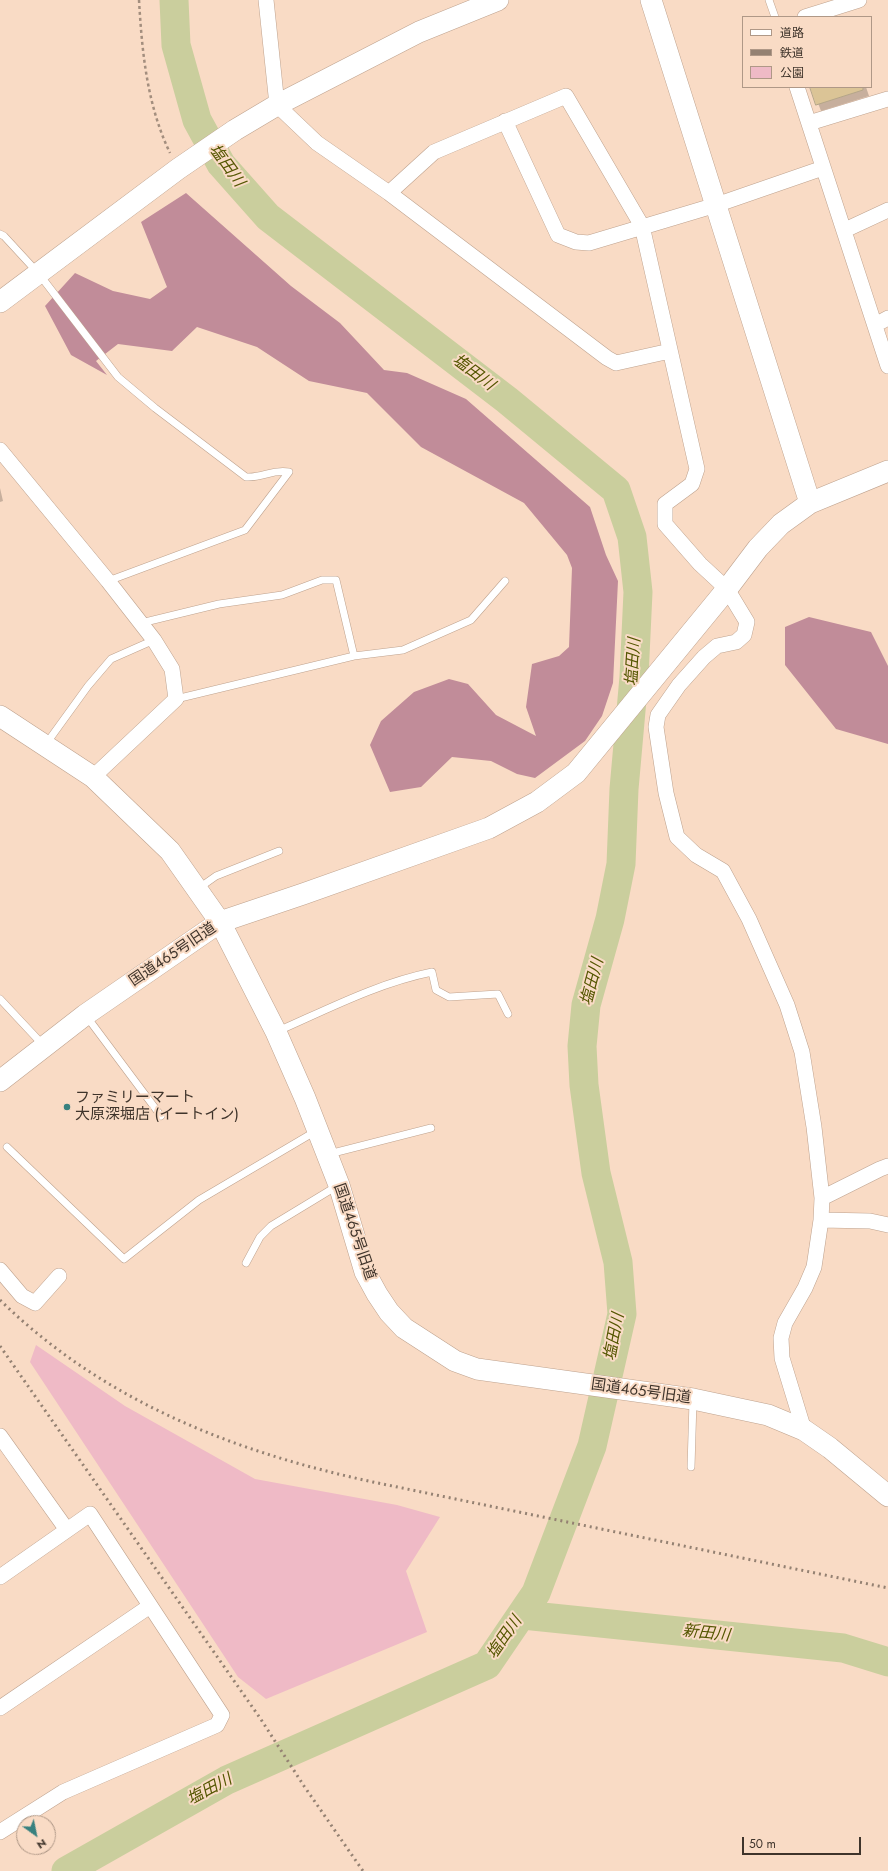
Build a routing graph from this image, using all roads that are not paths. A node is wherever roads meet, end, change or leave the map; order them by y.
1 (266, 0) edge
2 (498, 0) edge
3 (651, 0) edge
4 (769, 0) edge
5 (859, 0) edge
6 (775, 16) edge
7 (808, 16) edge
8 (797, 88) edge
9 (888, 100) edge
10 (277, 105) junction
11 (505, 122) junction
12 (809, 124) junction
13 (823, 168) junction
14 (389, 193) junction
15 (716, 205) junction
16 (888, 210) edge
17 (642, 226) junction
18 (845, 230) junction
19 (0, 234) edge
20 (39, 274) junction
21 (0, 302) edge
22 (881, 321) edge
23 (670, 351) junction
24 (888, 366) edge
25 (0, 450) edge
26 (888, 470) edge
27 (810, 503) junction
28 (108, 581) junction
29 (505, 581) dead end
30 (728, 589) junction
31 (142, 623) junction
32 (154, 640) junction
33 (354, 656) junction
34 (176, 699) junction
35 (0, 716) edge
36 (45, 745) junction
37 (93, 777) junction
38 (279, 852) dead end
39 (197, 890) junction
40 (220, 922) junction
41 (0, 999) edge
42 (508, 1014) dead end
43 (85, 1015) junction
44 (276, 1032) junction
45 (44, 1046) junction
46 (0, 1081) edge
47 (161, 1116) dead end
48 (431, 1128) dead end
49 (318, 1130) junction
50 (7, 1147) dead end
51 (327, 1154) junction
52 (888, 1166) edge
53 (339, 1185) junction
54 (822, 1198) junction
55 (821, 1220) junction
56 (888, 1225) edge
57 (246, 1263) dead end
58 (0, 1270) edge
59 (59, 1276) dead end
60 (693, 1399) junction
61 (804, 1430) junction
62 (1, 1439) edge
63 (691, 1467) dead end
64 (888, 1496) edge
65 (67, 1530) junction
66 (0, 1577) edge
67 (150, 1606) junction
68 (0, 1708) edge
69 (0, 1832) edge

1 - 10 street
2 - 10 street
3 - 15 street
4 - 6 lane
5 - 7 street
8 - 12 street
9 - 12 street
10 - 14 street
10 - 20 street
11 - 14 street
11 - 17 street
11 - 17 street
12 - 13 street
13 - 15 street
13 - 18 street
14 - 23 street
15 - 17 street
15 - 27 street
16 - 18 street
17 - 23 street
18 - 22 street
19 - 20 lane
20 - 21 street
20 - 28 lane
22 - 24 street
23 - 30 street
25 - 28 street
26 - 27 street
27 - 30 street
28 - 31 street
29 - 33 lane
30 - 40 street
30 - 54 street
31 - 32 street
31 - 33 lane
32 - 34 street
32 - 36 lane
33 - 34 lane
34 - 37 street
35 - 36 street
36 - 37 street
37 - 39 street
38 - 39 lane
39 - 40 street
40 - 43 street, 国道465号旧道
40 - 44 street, 国道465号旧道
41 - 45 lane
42 - 44 lane
43 - 45 street, 国道465号旧道
43 - 47 lane
44 - 49 street, 国道465号旧道
45 - 46 street, 国道465号旧道
48 - 51 lane
49 - 50 lane
49 - 51 street, 国道465号旧道
51 - 53 street, 国道465号旧道
52 - 54 street
53 - 57 lane
53 - 60 street, 国道465号旧道
54 - 55 street
55 - 56 street
55 - 61 street
58 - 59 street
60 - 61 street, 国道465号旧道
60 - 63 lane
61 - 64 street, 国道465号旧道
62 - 65 street
65 - 66 street
65 - 67 street
67 - 68 street
67 - 69 street

